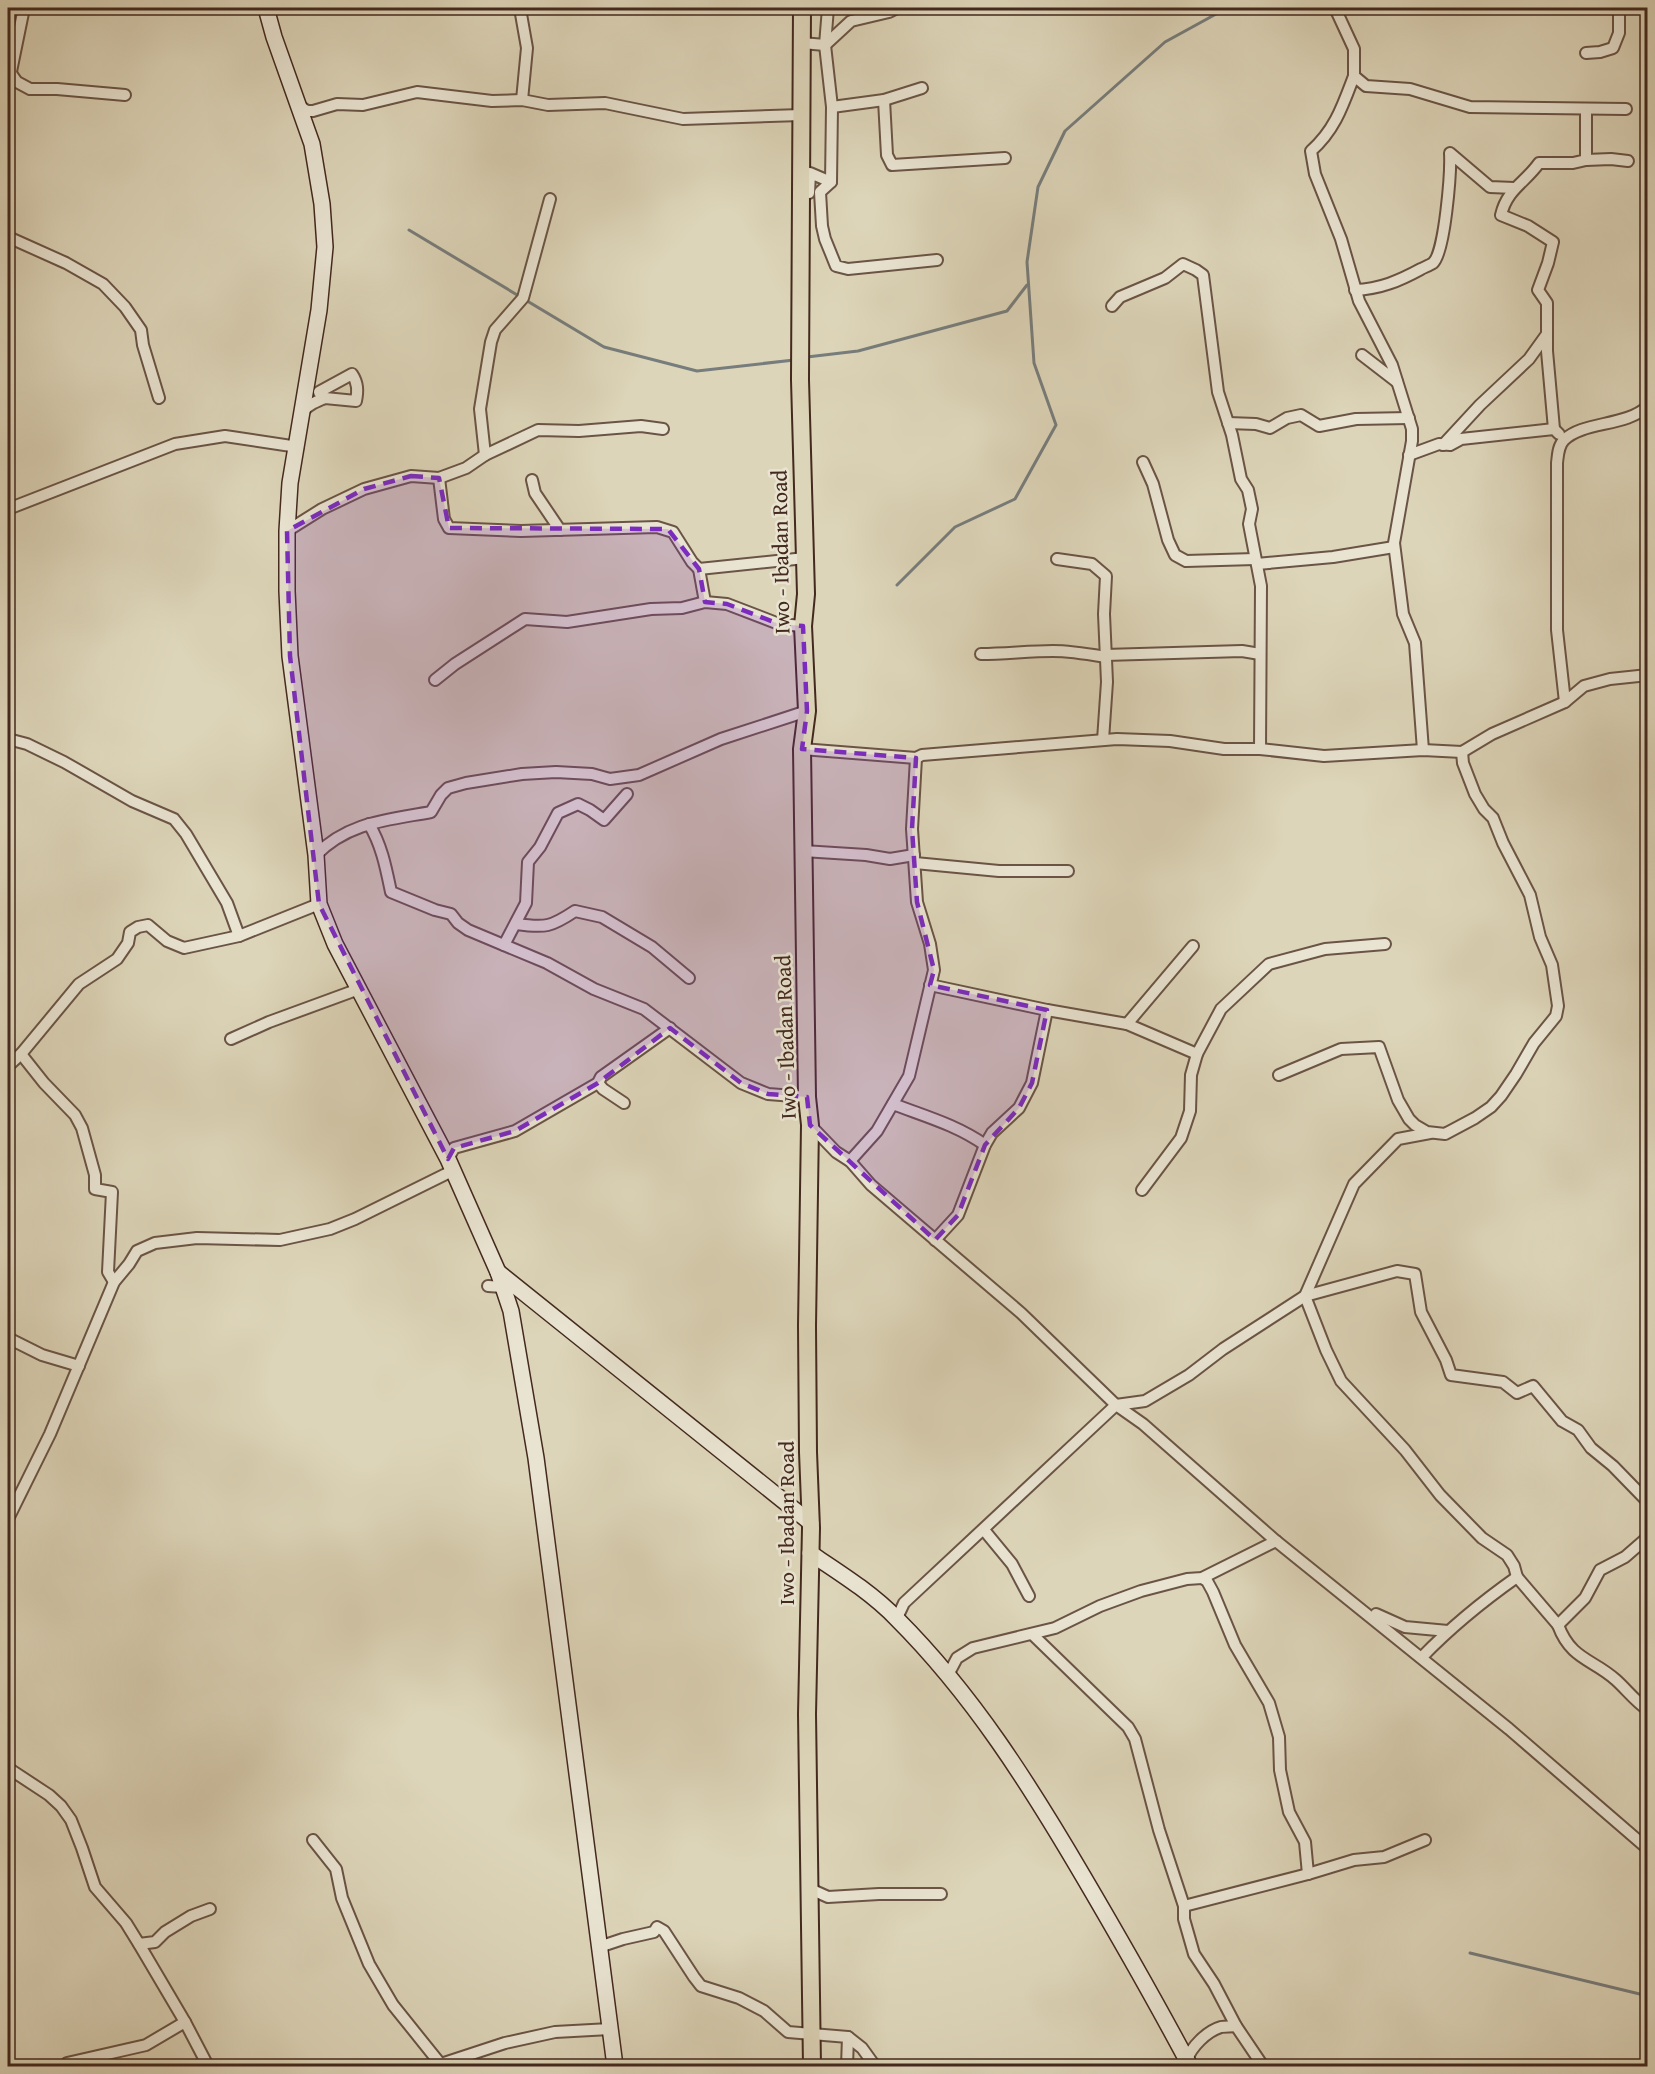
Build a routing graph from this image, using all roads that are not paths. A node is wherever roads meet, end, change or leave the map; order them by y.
1 (24, 8) edge
2 (266, 8) edge
3 (522, 8) edge
4 (802, 8) edge
5 (828, 8) edge
6 (897, 8) edge
7 (1335, 8) edge
8 (1619, 8) edge
9 (802, 43) junction
10 (825, 45) junction
11 (1586, 53) dead end
12 (10, 72) junction
13 (1354, 76) junction
14 (8, 86) edge
15 (922, 88) dead end
16 (125, 95) dead end
17 (522, 100) junction
18 (884, 100) junction
19 (297, 104) junction
20 (832, 107) junction
21 (1586, 109) junction
22 (1626, 109) dead end
23 (801, 115) junction
24 (1005, 158) dead end
25 (1586, 160) junction
26 (1628, 161) dead end
27 (831, 182) junction
28 (1514, 188) junction
29 (550, 199) dead end
30 (8, 237) edge
31 (937, 260) dead end
32 (1355, 290) junction
33 (1112, 306) dead end
34 (1548, 333) junction
35 (800, 340) junction
36 (1362, 354) dead end
37 (1397, 382) junction
38 (159, 398) dead end
39 (323, 399) dead end
40 (1647, 406) edge
41 (303, 411) junction
42 (1409, 418) junction
43 (1228, 423) junction
44 (663, 429) dead end
45 (1554, 429) junction
46 (1565, 439) junction
47 (1443, 445) junction
48 (298, 447) junction
49 (486, 455) junction
50 (1409, 455) junction
51 (1143, 462) dead end
52 (439, 478) junction
53 (532, 480) dead end
54 (12, 508) edge
55 (560, 530) junction
56 (286, 531) junction
57 (1394, 547) junction
58 (805, 558) junction
59 (1057, 559) dead end
60 (1256, 561) junction
61 (699, 569) junction
62 (705, 602) junction
63 (803, 626) junction
64 (981, 654) dead end
65 (1260, 654) junction
66 (1105, 656) junction
67 (1647, 675) edge
68 (435, 680) dead end
69 (1564, 702) junction
70 (807, 711) junction
71 (8, 739) edge
72 (1103, 740) junction
73 (1260, 749) junction
74 (802, 750) junction
75 (1423, 750) junction
76 (1462, 752) junction
77 (916, 758) junction
78 (627, 794) dead end
79 (369, 824) junction
80 (803, 850) junction
81 (316, 855) junction
82 (915, 859) junction
83 (1068, 871) dead end
84 (319, 904) junction
85 (516, 924) junction
86 (239, 936) junction
87 (1385, 944) dead end
88 (504, 945) junction
89 (1193, 946) dead end
90 (689, 978) dead end
91 (930, 985) junction
92 (359, 989) junction
93 (1047, 1010) junction
94 (1127, 1024) junction
95 (670, 1028) junction
96 (231, 1039) dead end
97 (21, 1054) junction
98 (1197, 1054) junction
99 (8, 1066) edge
100 (1279, 1075) dead end
101 (598, 1083) junction
102 (807, 1097) junction
103 (624, 1103) dead end
104 (893, 1104) junction
105 (810, 1125) junction
106 (1433, 1133) junction
107 (985, 1145) junction
108 (850, 1161) junction
109 (450, 1165) junction
110 (1142, 1190) dead end
111 (935, 1240) junction
112 (498, 1272) junction
113 (114, 1282) junction
114 (1305, 1296) junction
115 (8, 1338) edge
116 (79, 1366) junction
117 (1116, 1405) junction
118 (1647, 1502) edge
119 (8, 1519) edge
120 (811, 1523) junction
121 (984, 1530) junction
122 (1647, 1538) edge
123 (1276, 1541) junction
124 (810, 1553) junction
125 (1517, 1577) junction
126 (1202, 1578) junction
127 (1029, 1596) dead end
128 (1361, 1608) junction
129 (897, 1618) junction
130 (1558, 1625) junction
131 (1448, 1631) junction
132 (1032, 1634) junction
133 (1422, 1657) junction
134 (948, 1675) junction
135 (1647, 1710) edge
136 (8, 1768) edge
137 (313, 1839) dead end
138 (1425, 1840) dead end
139 (1647, 1849) edge
140 (1308, 1874) junction
141 (808, 1888) junction
142 (941, 1894) dead end
143 (1184, 1906) junction
144 (210, 1909) dead end
145 (139, 1944) junction
146 (599, 1947) junction
147 (185, 2022) junction
148 (1236, 2026) junction
149 (610, 2029) junction
150 (812, 2033) junction
151 (848, 2037) junction
152 (67, 2063) dead end
153 (1189, 2063) edge
154 (441, 2065) edge
155 (208, 2067) edge
156 (615, 2067) edge
157 (812, 2067) edge
158 (847, 2067) edge
159 (875, 2067) edge
160 (1263, 2067) edge

1 - 12 street
2 - 19 street
3 - 17 street
4 - 9 main road, Iwo - Ibadan Road
5 - 10 street
6 - 10 street
7 - 13 street
8 - 11 street
9 - 10 street
9 - 23 main road, Iwo - Ibadan Road
10 - 20 street
12 - 14 street
12 - 16 street
13 - 21 street
13 - 32 street
15 - 18 street
17 - 19 street
17 - 23 street
18 - 20 street
18 - 24 street
19 - 41 street
20 - 27 street
21 - 22 street
21 - 25 street
23 - 35 main road, Iwo - Ibadan Road
25 - 26 street
25 - 28 street
27 - 31 street
27 - 35 street
28 - 32 street
28 - 34 street
29 - 49 street
30 - 38 street
32 - 37 street
33 - 43 street
34 - 45 street
34 - 47 street
35 - 58 main road, Iwo - Ibadan Road
36 - 37 street
37 - 42 street
39 - 41 street
40 - 46 street
41 - 48 street
42 - 43 street
42 - 50 street
43 - 60 street
44 - 49 street
45 - 46 street
45 - 47 street
46 - 69 street
47 - 50 street
48 - 54 street
48 - 56 street
49 - 52 street
50 - 57 street
51 - 60 street
52 - 55 street
52 - 56 street
53 - 55 street
55 - 61 street
56 - 81 street
57 - 60 street
57 - 75 street
58 - 61 street
58 - 63 main road, Iwo - Ibadan Road
59 - 66 street
60 - 65 street
61 - 62 street
62 - 63 street
62 - 68 street
63 - 70 main road, Iwo - Ibadan Road
64 - 66 street
65 - 66 street
65 - 73 street
66 - 72 street
67 - 69 street
69 - 76 street
70 - 74 main road, Iwo - Ibadan Road
70 - 79 street
71 - 86 street
72 - 73 street
72 - 77 street
73 - 75 street
74 - 77 street
74 - 80 main road, Iwo - Ibadan Road
75 - 76 street
76 - 106 street
77 - 82 street
78 - 85 street
79 - 81 street
79 - 88 street
80 - 82 street
80 - 102 main road, Iwo - Ibadan Road
81 - 84 street
82 - 83 street
82 - 91 street
84 - 86 street
84 - 92 street
85 - 88 street
85 - 90 street
86 - 97 street
87 - 98 street
88 - 95 street
89 - 94 street
91 - 93 street
91 - 104 street
92 - 96 street
92 - 109 street
93 - 94 street
93 - 107 street
94 - 98 street
95 - 101 street
95 - 102 street
97 - 99 street
97 - 113 street
98 - 110 street
100 - 106 street
101 - 103 street
101 - 109 street
102 - 105 main road, Iwo - Ibadan Road
104 - 107 street
104 - 108 street
105 - 108 street
105 - 120 main road, Iwo - Ibadan Road
106 - 114 street
107 - 111 street
108 - 111 street
109 - 112 street
109 - 113 street
111 - 117 street
112 - 120 street
112 - 146 street
113 - 116 street
114 - 117 street
114 - 118 street
114 - 125 street
115 - 116 street
116 - 119 street
117 - 121 street
117 - 123 street
120 - 124 main road, Iwo - Ibadan Road
121 - 127 street
121 - 129 street
122 - 130 street
123 - 126 street
123 - 128 street
124 - 129 street
124 - 141 main road, Iwo - Ibadan Road
125 - 130 street
125 - 131 street
126 - 132 street
126 - 140 street
128 - 131 street
128 - 133 street
129 - 134 street
130 - 135 street
131 - 133 street
132 - 134 street
132 - 143 street
133 - 139 street
134 - 153 street
136 - 145 street
137 - 154 street
138 - 140 street
140 - 143 street
141 - 142 street
141 - 150 main road, Iwo - Ibadan Road
143 - 148 street
144 - 145 street
145 - 147 street
146 - 149 street
146 - 150 street
147 - 152 street
147 - 155 street
148 - 153 street
148 - 160 street
149 - 154 street
149 - 156 street
150 - 151 street
150 - 157 main road, Iwo - Ibadan Road
151 - 158 street
151 - 159 street

